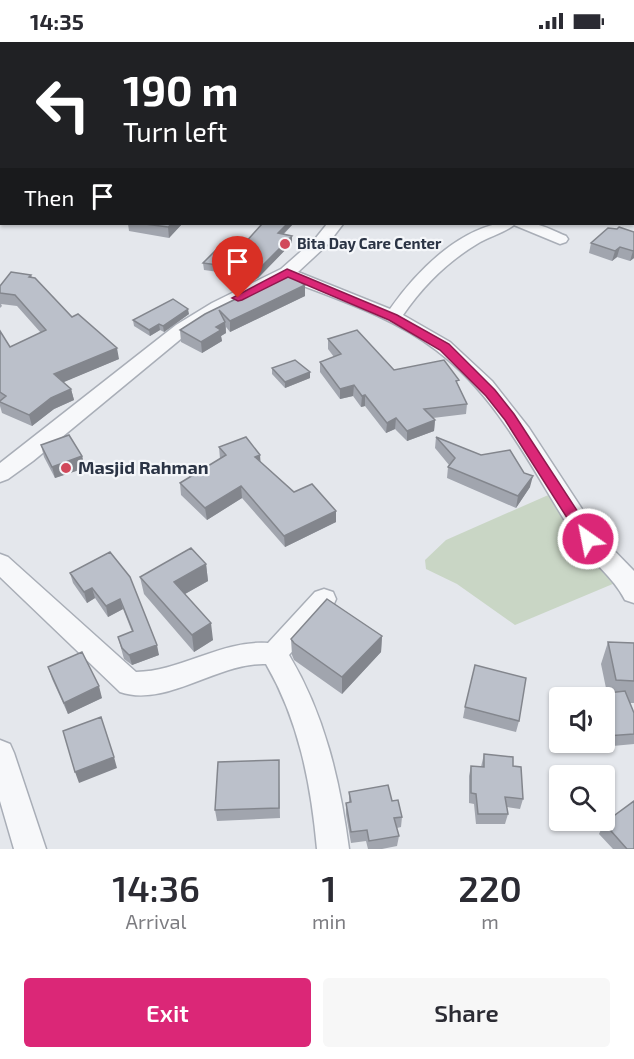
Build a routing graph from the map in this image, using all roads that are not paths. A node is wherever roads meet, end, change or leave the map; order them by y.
1 (333, 225) edge
2 (505, 225) edge
3 (524, 225) edge
4 (560, 239) dead end
5 (287, 273) junction
6 (393, 317) junction
7 (0, 474) edge
8 (0, 563) edge
9 (634, 590) edge
10 (324, 599) edge
11 (274, 654) junction
12 (0, 753) edge
13 (30, 849) edge
14 (333, 849) edge

1 - 5 street
2 - 6 street
3 - 4 street
5 - 6 street
5 - 7 street
6 - 9 street
8 - 11 street
10 - 11 street
11 - 14 street
12 - 13 street

